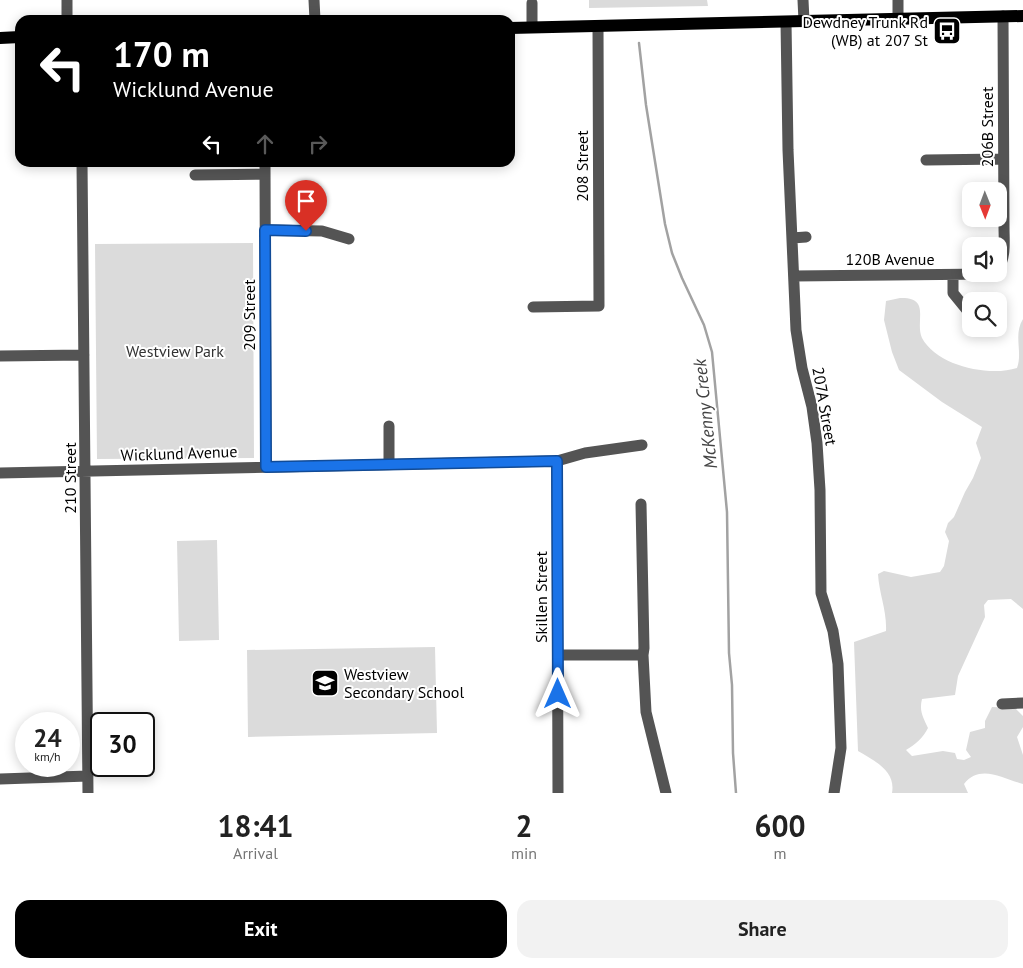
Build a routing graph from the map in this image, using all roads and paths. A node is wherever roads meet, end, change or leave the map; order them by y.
1 (67, 0) edge
2 (314, 0) edge
3 (803, 0) edge
4 (898, 0) edge
5 (532, 1) edge
6 (67, 15) edge
7 (314, 15) edge
8 (1003, 16) junction
9 (1023, 16) edge
10 (898, 19) junction
11 (804, 21) junction
12 (786, 22) junction
13 (598, 26) junction
14 (532, 27) junction
15 (515, 28) edge
16 (15, 37) edge
17 (0, 38) edge
18 (1003, 159) junction
19 (926, 160) dead end
20 (82, 167) edge
21 (265, 168) edge
22 (195, 175) dead end
23 (265, 230) junction
24 (806, 237) dead end
25 (1004, 237) edge
26 (792, 238) junction
27 (349, 239) dead end
28 (953, 275) junction
29 (962, 275) edge
30 (794, 276) junction
31 (962, 304) edge
32 (533, 308) dead end
33 (84, 355) junction
34 (0, 356) edge
35 (388, 426) dead end
36 (642, 445) dead end
37 (557, 461) junction
38 (389, 463) junction
39 (266, 467) junction
40 (0, 472) edge
41 (86, 472) junction
42 (642, 504) dead end
43 (558, 655) junction
44 (642, 655) junction
45 (1023, 703) edge
46 (1002, 704) dead end
47 (88, 776) junction
48 (0, 779) edge
49 (88, 793) edge
50 (558, 793) edge
51 (666, 793) edge
52 (834, 793) edge

1 - 6 street
2 - 7 street
3 - 11 street
4 - 10 street
5 - 14 street
8 - 9 main road
8 - 10 main road
8 - 18 street, 206B Street
10 - 11 main road
11 - 12 main road
12 - 13 main road
12 - 26 street, 207A Street
13 - 14 main road
13 - 32 street, 208 Street
14 - 15 main road
16 - 17 main road
18 - 19 street
18 - 25 street, 206B Street
20 - 33 street, 210 Street
21 - 22 street
21 - 23 street, 209 Street
23 - 27 street
23 - 39 street, 209 Street
24 - 26 street
26 - 30 street, 207A Street
28 - 29 street, 120B Avenue
28 - 30 street, 120B Avenue
28 - 31 street
30 - 52 street, 207A Street
33 - 34 street
33 - 41 street, 210 Street
35 - 38 street
36 - 37 street, Wicklund Avenue
37 - 38 street, Wicklund Avenue
37 - 43 street, Skillen Street
38 - 39 street, Wicklund Avenue
39 - 41 street, Wicklund Avenue
40 - 41 street, Wicklund Avenue
41 - 47 street, 210 Street
42 - 44 street
43 - 44 street
43 - 50 street, Skillen Street
44 - 51 street
45 - 46 street
47 - 48 street
47 - 49 street, 210 Street

